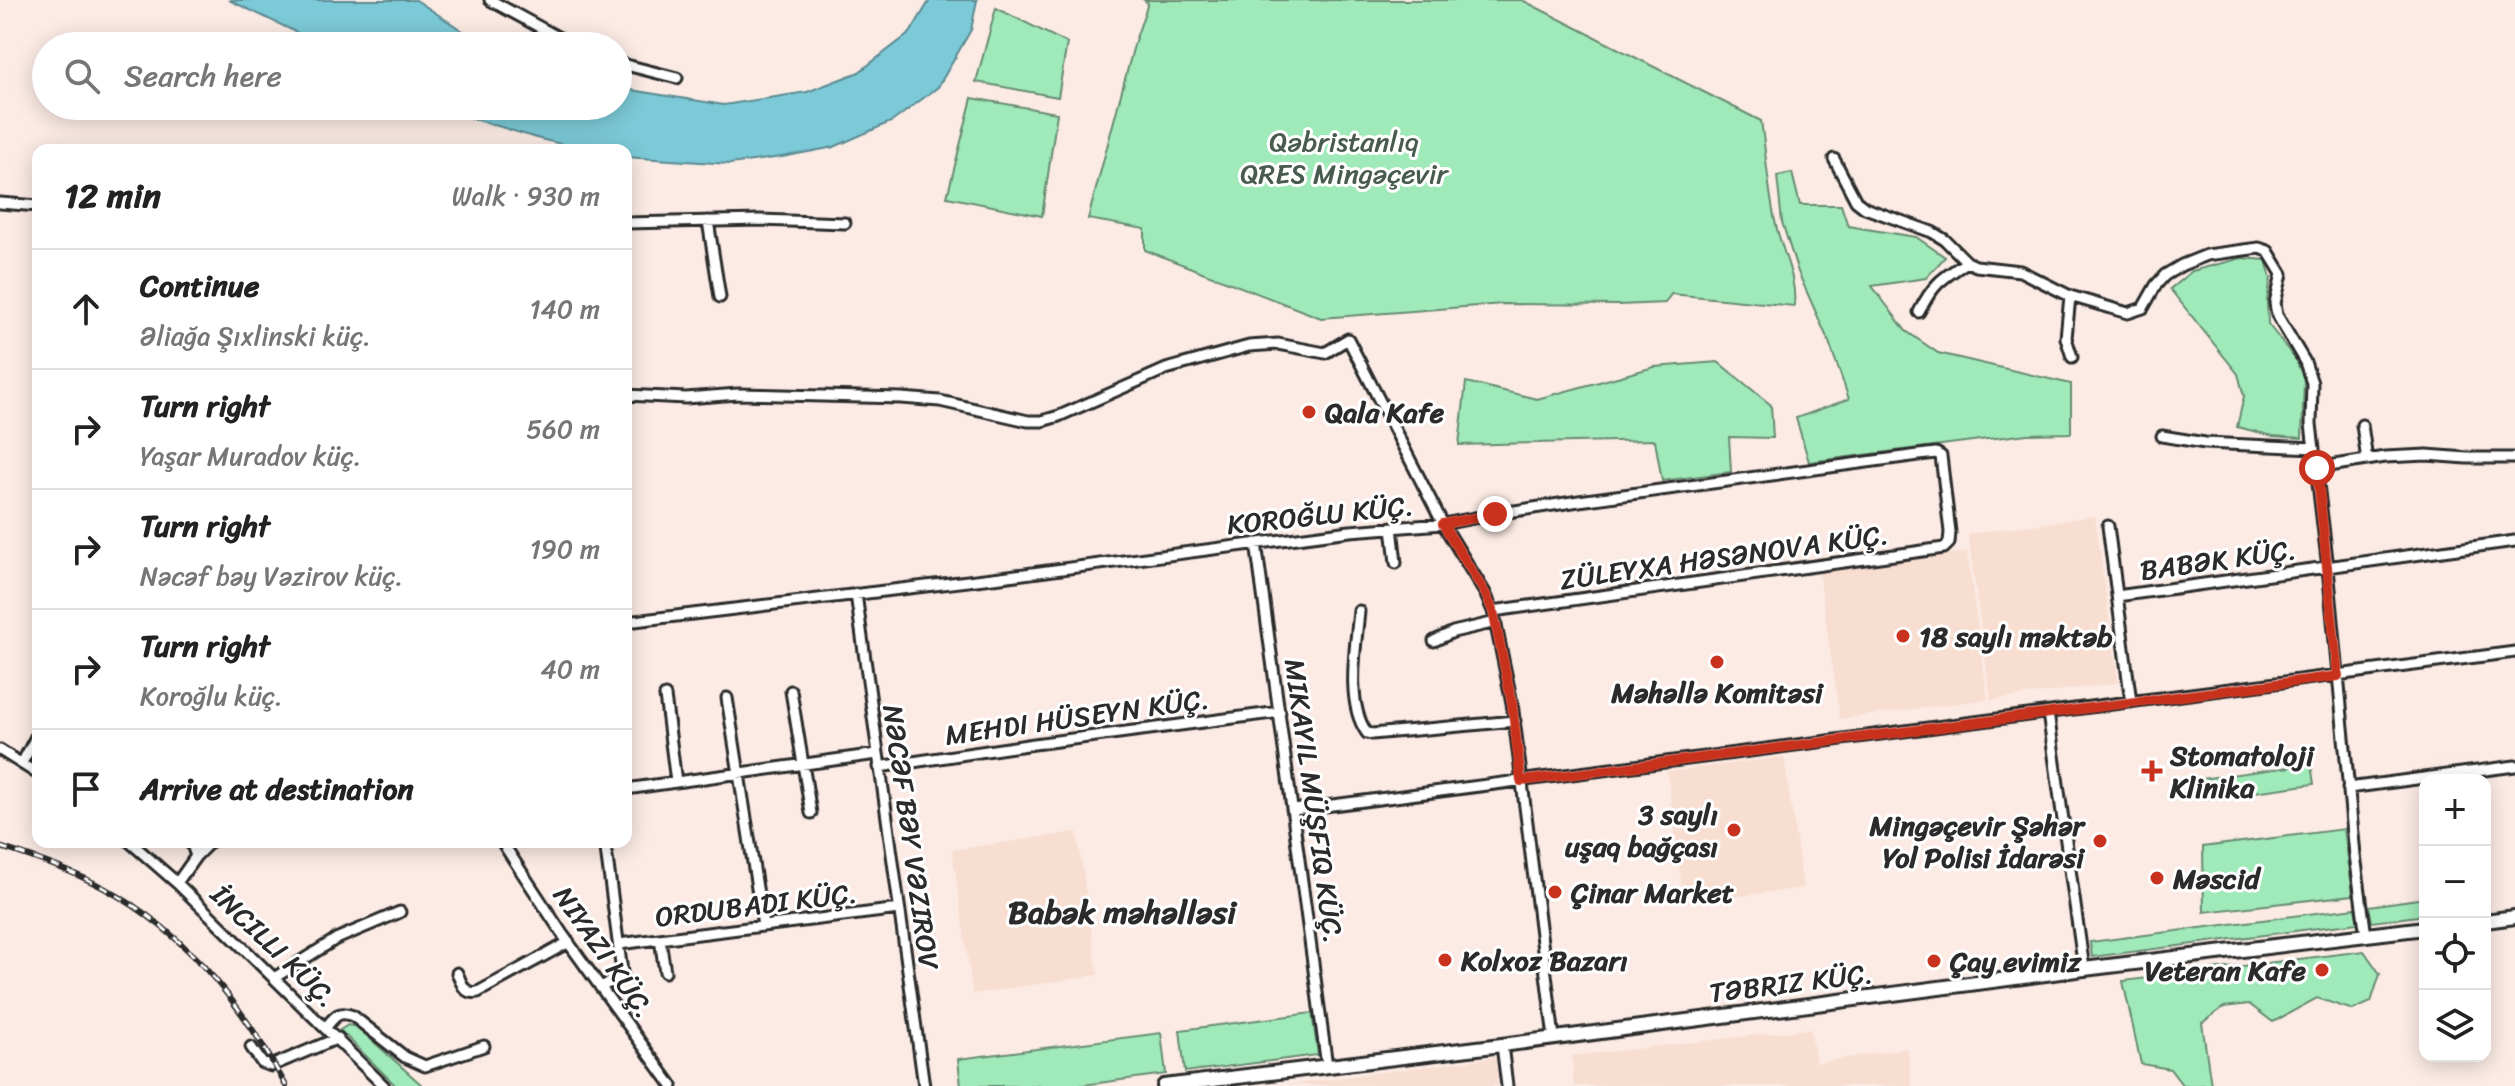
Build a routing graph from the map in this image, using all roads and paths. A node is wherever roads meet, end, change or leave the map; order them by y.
1 (490, 0) edge
2 (548, 32) edge
3 (632, 67) edge
4 (677, 78) dead end
5 (1834, 159) dead end
6 (0, 203) edge
7 (32, 206) edge
8 (708, 221) junction
9 (632, 223) edge
10 (845, 223) dead end
11 (1967, 262) junction
12 (2070, 296) junction
13 (720, 297) dead end
14 (1919, 312) dead end
15 (2072, 357) dead end
16 (632, 395) edge
17 (2362, 425) dead end
18 (2162, 436) dead end
19 (2314, 448) junction
20 (2515, 458) edge
21 (2367, 460) junction
22 (2317, 468) junction
23 (1443, 524) junction
24 (2108, 526) dead end
25 (1392, 527) junction
26 (1950, 532) joint
27 (2515, 541) edge
28 (1256, 543) junction
29 (1396, 563) dead end
30 (2328, 568) junction
31 (856, 594) junction
32 (2117, 596) junction
33 (1359, 611) dead end
34 (1494, 616) junction
35 (632, 621) edge
36 (1434, 641) dead end
37 (2515, 652) edge
38 (2338, 676) junction
39 (791, 691) dead end
40 (665, 696) dead end
41 (727, 698) dead end
42 (2131, 702) junction
43 (1280, 712) junction
44 (2048, 713) junction
45 (1515, 721) junction
46 (32, 744) edge
47 (0, 750) edge
48 (877, 754) junction
49 (22, 763) junction
50 (802, 765) junction
51 (2515, 766) edge
52 (879, 767) junction
53 (32, 770) edge
54 (738, 774) junction
55 (1521, 781) junction
56 (676, 782) junction
57 (632, 788) edge
58 (2348, 788) junction
59 (1294, 810) junction
60 (811, 813) dead end
61 (137, 848) edge
62 (194, 848) edge
63 (506, 848) edge
64 (606, 848) edge
65 (177, 883) junction
66 (899, 909) junction
67 (400, 912) dead end
68 (2515, 917) edge
69 (2491, 920) edge
70 (763, 926) junction
71 (2419, 929) edge
72 (2366, 936) junction
73 (660, 939) junction
74 (569, 942) junction
75 (619, 944) junction
76 (2084, 969) junction
77 (665, 972) dead end
78 (457, 973) dead end
79 (274, 978) junction
80 (600, 987) junction
81 (326, 1027) junction
82 (338, 1038) junction
83 (1554, 1038) junction
84 (1502, 1045) junction
85 (484, 1046) dead end
86 (251, 1047) dead end
87 (1327, 1066) junction
88 (384, 1086) edge
89 (672, 1086) edge
90 (924, 1086) edge
91 (1164, 1086) edge
92 (1507, 1086) edge

1 - 2 street
3 - 4 street
5 - 11 street
6 - 7 street
8 - 9 street
8 - 10 street
8 - 13 street
11 - 12 street
11 - 14 street
12 - 15 street
12 - 19 street
16 - 23 street
17 - 21 street
18 - 19 street
19 - 22 street
20 - 21 street
21 - 22 street
22 - 30 street
23 - 25 street, KOROĞLU KÜÇ.
23 - 26 street, KOROĞLU KÜÇ.
23 - 34 street
24 - 32 street
25 - 28 street, KOROĞLU KÜÇ.
25 - 29 street
26 - 34 street, ZÜLEYXA HƏSƏNOVA KÜÇ.
27 - 30 street, BABƏK KÜÇ.
28 - 31 street, KOROĞLU KÜÇ.
28 - 43 street
30 - 32 street, BABƏK KÜÇ.
30 - 38 street
31 - 35 street, KOROĞLU KÜÇ.
31 - 48 street, NƏCƏF BƏY VƏZIROV
32 - 42 street
33 - 45 street
34 - 36 street
34 - 45 street
37 - 38 street
38 - 42 street
38 - 58 street
39 - 50 street
40 - 56 street
41 - 54 street
42 - 44 street
43 - 52 street, MEHDI HÜSEYN KÜÇ.
43 - 59 street
44 - 55 street
44 - 76 street
45 - 55 street
46 - 49 street
47 - 49 street
48 - 50 street
48 - 52 street, NƏCƏF BƏY VƏZIROV
49 - 53 street
50 - 54 street
50 - 60 street
51 - 58 street
52 - 66 street, NƏCƏF BƏY VƏZIROV
54 - 56 street
54 - 70 street
55 - 59 street
55 - 83 street
56 - 57 street
58 - 72 street
59 - 87 street
61 - 65 street, İNCILLI KÜÇ.
62 - 65 street
63 - 74 street, NIYAZI KÜÇ.
64 - 75 street, ORDUBADI KÜÇ.
65 - 79 street, İNCILLI KÜÇ.
66 - 70 street, ORDUBADI KÜÇ.
66 - 90 street, NƏCƏF BƏY VƏZIROV
67 - 79 street
68 - 69 main road
70 - 73 street, ORDUBADI KÜÇ.
71 - 72 main road, TƏBRIZ KÜÇ.
72 - 76 main road, TƏBRIZ KÜÇ.
73 - 75 street, ORDUBADI KÜÇ.
73 - 77 street
74 - 78 street
74 - 80 street, NIYAZI KÜÇ.
75 - 80 street, ORDUBADI KÜÇ.
76 - 83 main road, TƏBRIZ KÜÇ.
79 - 81 street, İNCILLI KÜÇ.
80 - 89 street, NIYAZI KÜÇ.
81 - 82 street, İNCILLI KÜÇ.
81 - 85 street
82 - 86 street
82 - 88 street, İNCILLI KÜÇ.
83 - 84 main road, TƏBRIZ KÜÇ.
84 - 87 main road, TƏBRIZ KÜÇ.
84 - 92 street
87 - 91 main road, TƏBRIZ KÜÇ.

